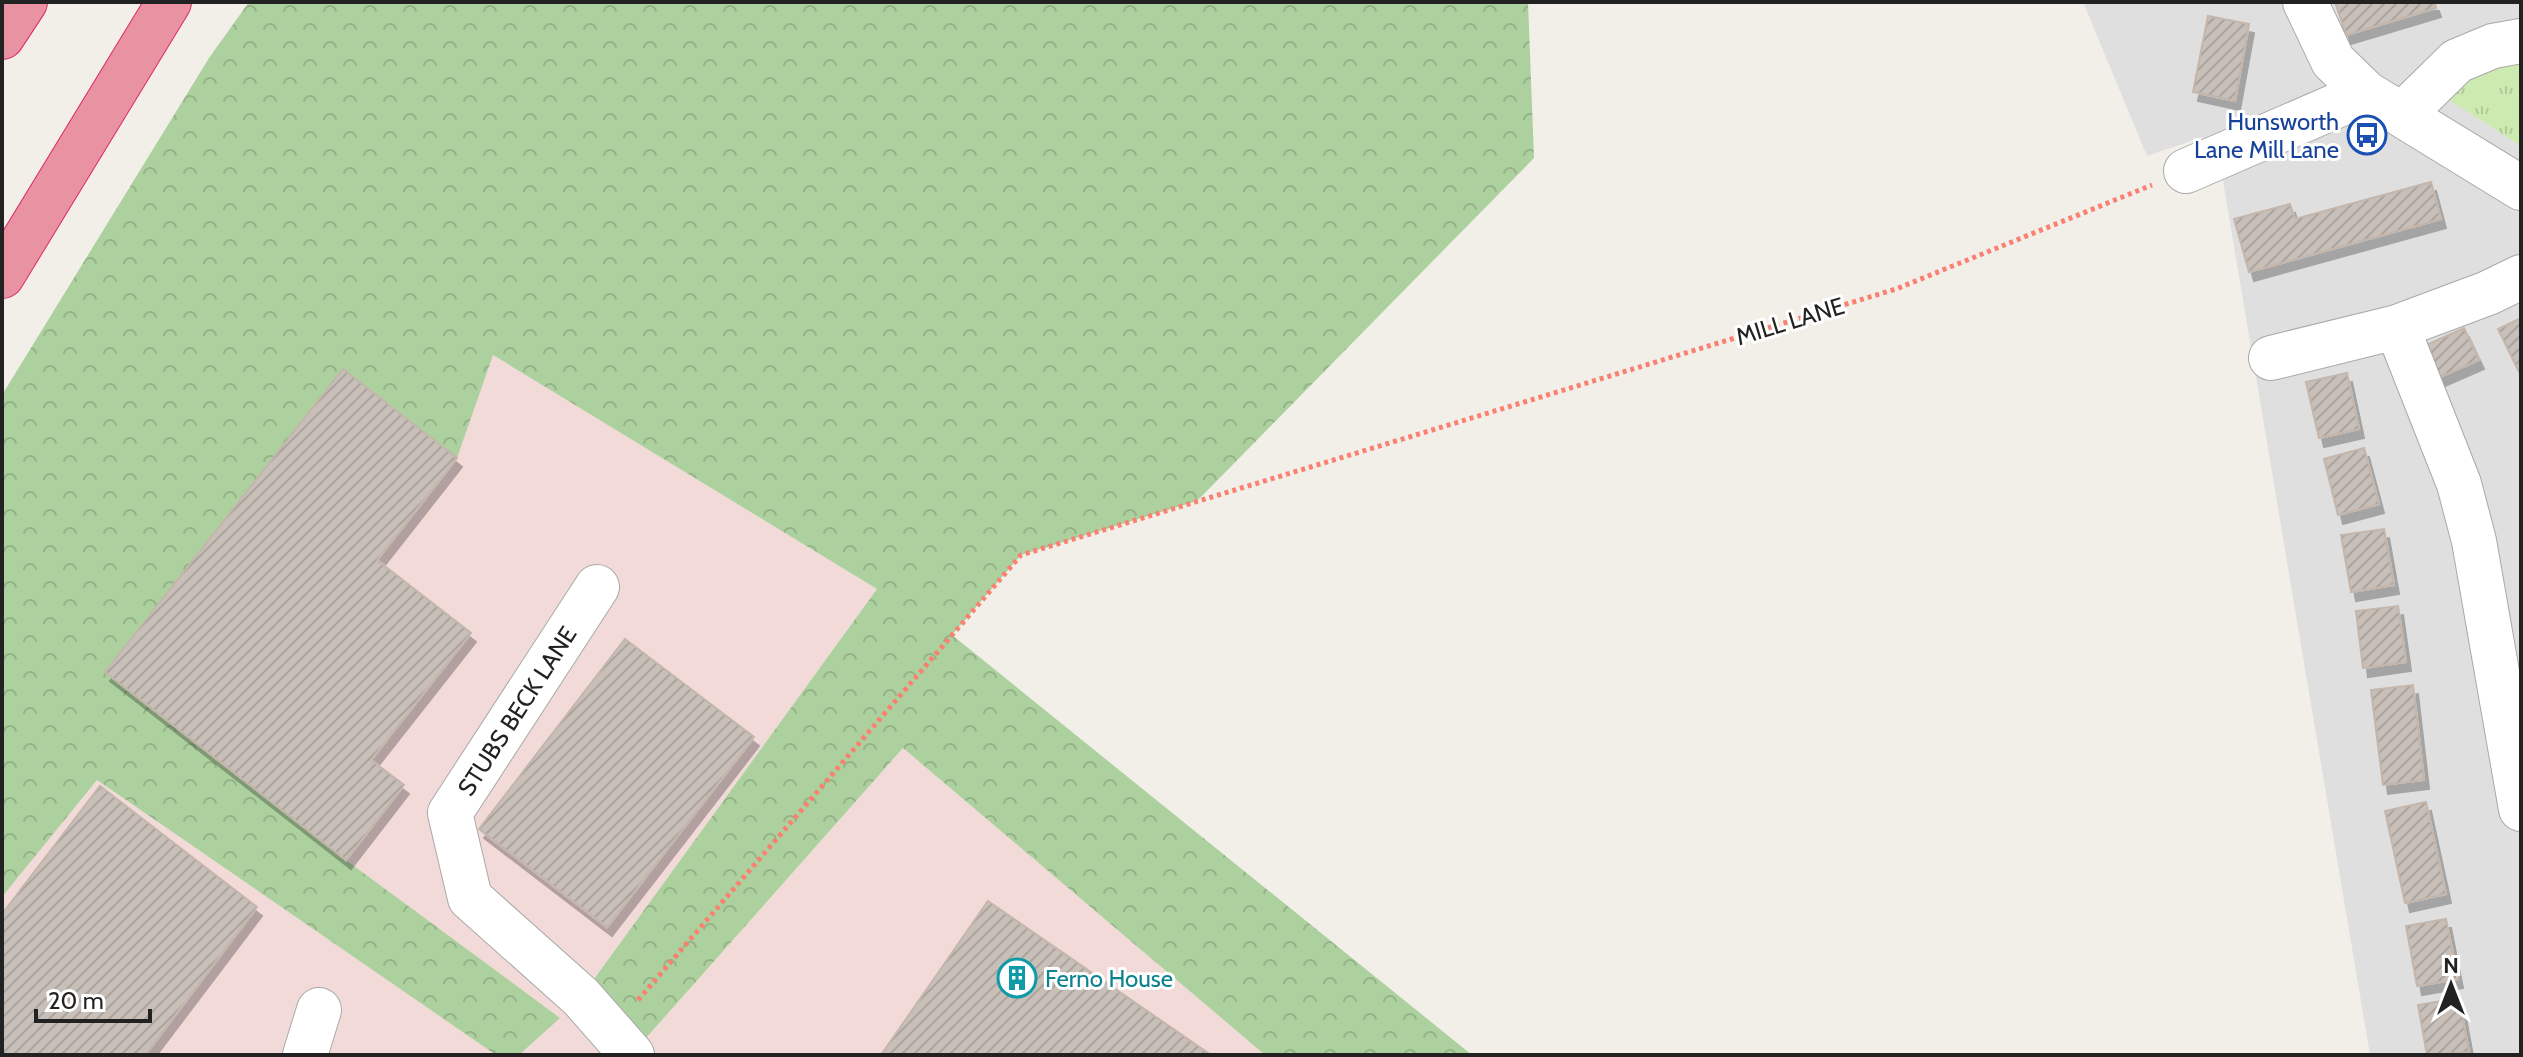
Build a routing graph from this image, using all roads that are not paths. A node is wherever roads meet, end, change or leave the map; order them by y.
1 (25, 2) edge
2 (169, 2) edge
3 (2305, 2) edge
4 (2, 37) edge
5 (2521, 41) edge
6 (2366, 93) junction
7 (2403, 114) junction
8 (2186, 171) road end
9 (2521, 188) edge
10 (2, 276) edge
11 (2521, 277) edge
12 (2397, 327) junction
13 (2271, 358) dead end
14 (597, 587) dead end
15 (2521, 809) edge
16 (319, 1010) dead end
17 (621, 1043) edge
18 (305, 1055) edge

1 - 4 highway
2 - 10 highway
3 - 6 street
5 - 7 street
6 - 7 street
6 - 8 street
7 - 9 street
11 - 12 street
12 - 13 street
12 - 15 street
14 - 17 street, STUBS BECK LANE
16 - 18 street

